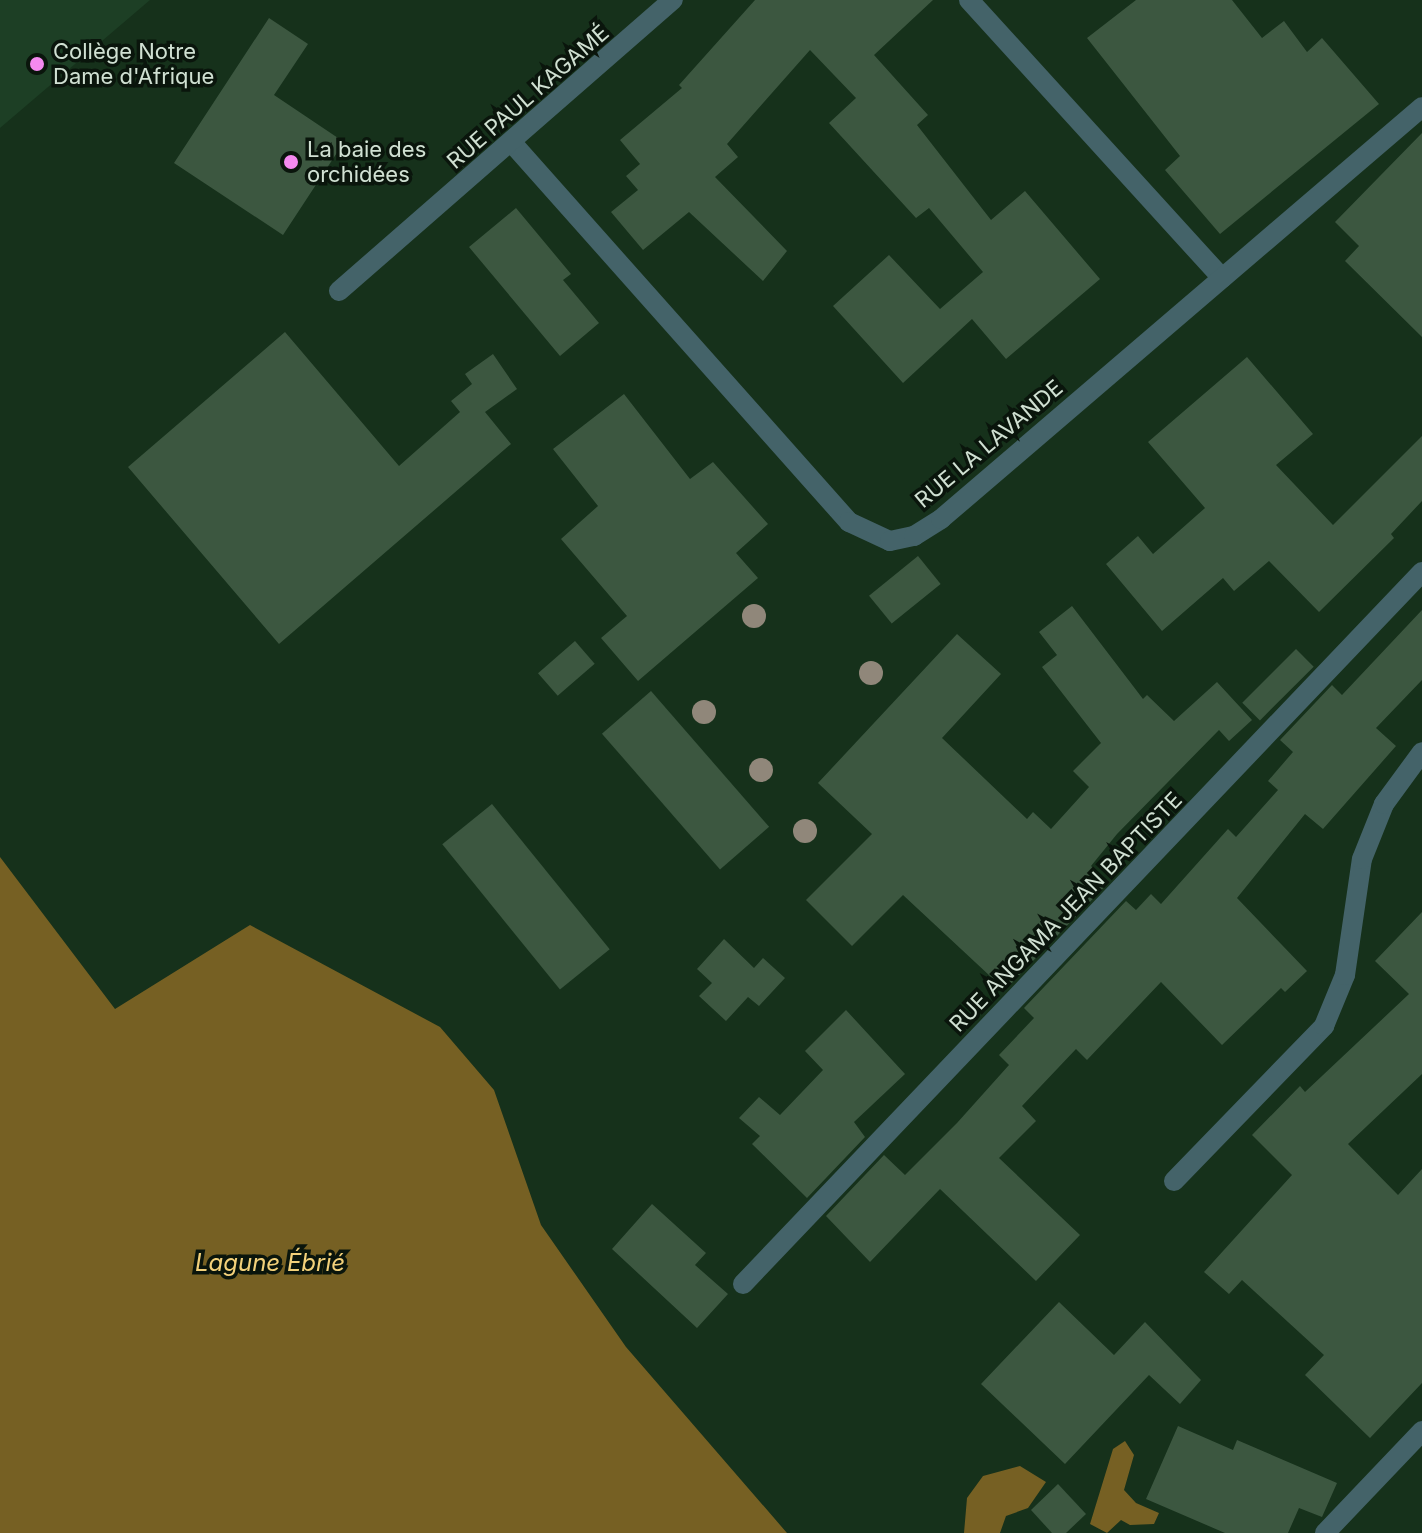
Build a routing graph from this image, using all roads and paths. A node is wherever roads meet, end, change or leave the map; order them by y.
1 (673, 0) edge
2 (969, 0) edge
3 (1422, 107) edge
4 (513, 144) junction
5 (1222, 278) junction
6 (339, 291) dead end
7 (1422, 572) edge
8 (1422, 752) edge
9 (1174, 1181) dead end
10 (743, 1284) dead end
11 (1422, 1431) edge
12 (1325, 1533) edge

1 - 4 street, RUE PAUL KAGAMÉ
2 - 5 street
3 - 5 street, RUE LA LAVANDE
4 - 5 street, RUE LA LAVANDE
4 - 6 street, RUE PAUL KAGAMÉ
7 - 10 street, RUE ANGAMA JEAN BAPTISTE
8 - 9 street
11 - 12 street

